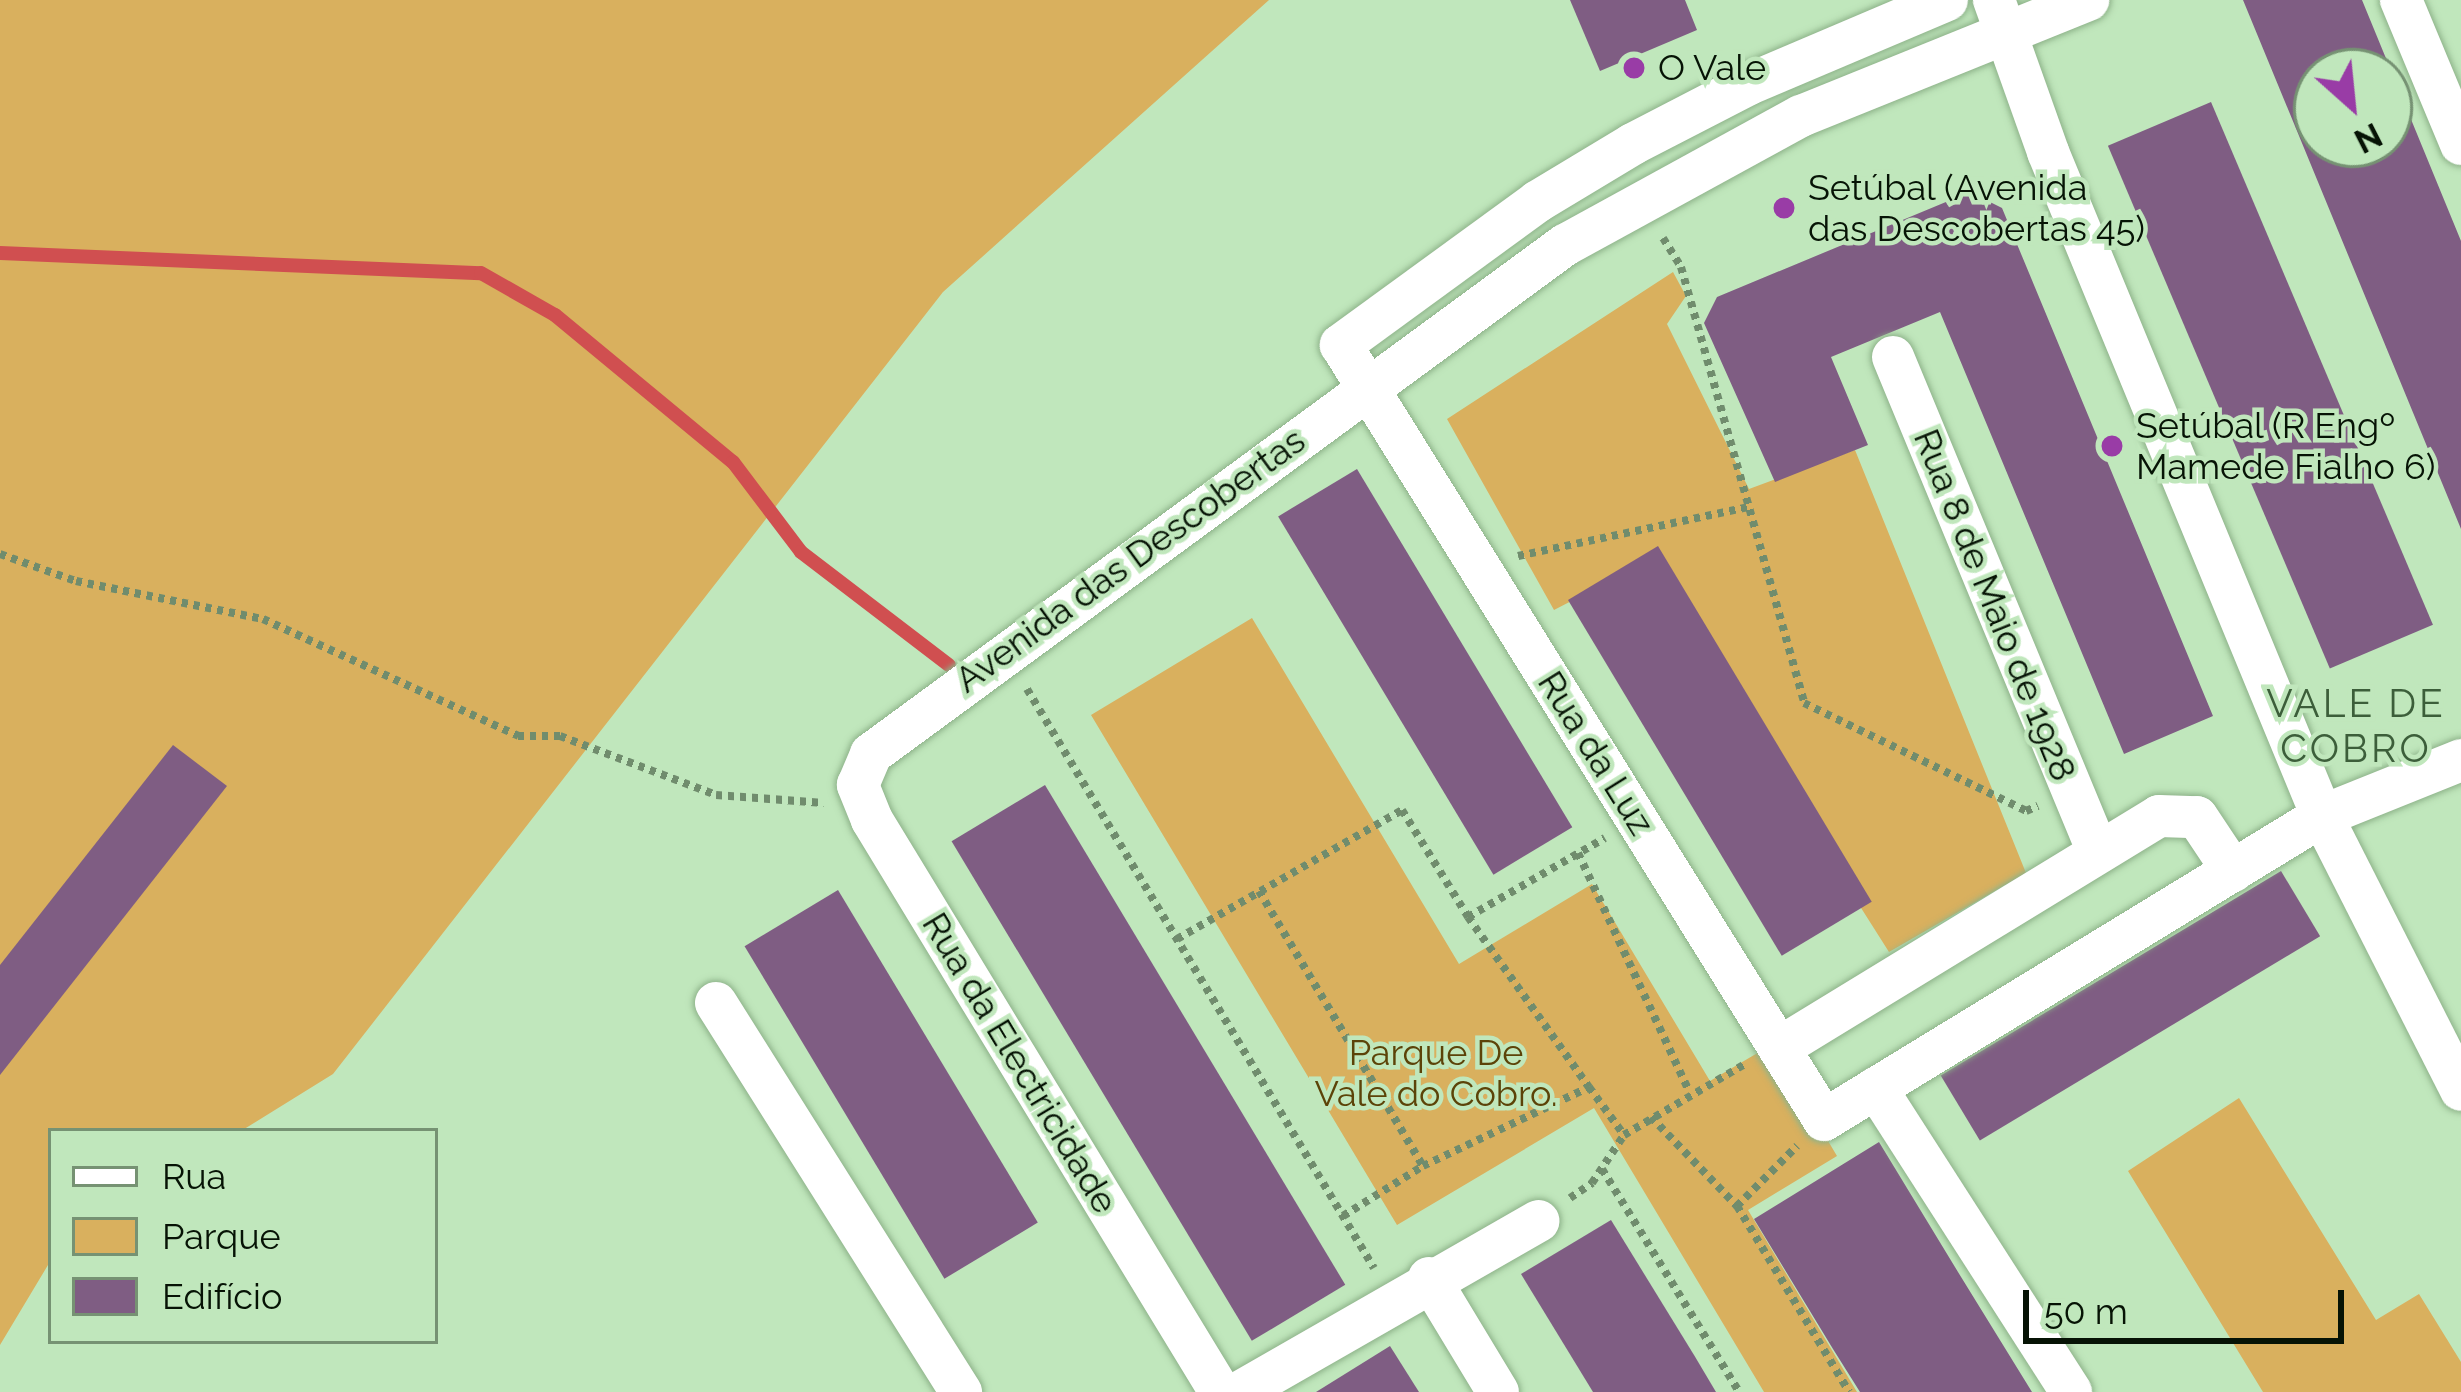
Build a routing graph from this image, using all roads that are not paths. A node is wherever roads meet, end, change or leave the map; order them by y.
1 (1947, 0) edge
2 (2088, 0) edge
3 (2416, 5) edge
4 (2000, 16) edge
5 (2461, 144) edge
6 (1893, 357) dead end
7 (1368, 386) junction
8 (2461, 760) edge
9 (862, 800) joint
10 (2322, 816) junction
11 (2098, 852) junction
12 (2233, 871) junction
13 (716, 1003) dead end
14 (1779, 1048) junction
15 (1876, 1088) junction
16 (2461, 1090) edge
17 (1538, 1221) road end
18 (1411, 1289) junction
19 (961, 1392) edge
20 (1220, 1392) edge
21 (1240, 1392) edge
22 (1498, 1392) edge
23 (2071, 1392) edge

1 - 7 street
2 - 4 street, Avenida das Descobertas
3 - 5 street
4 - 7 street, Avenida das Descobertas
4 - 10 street
6 - 11 street, Rua 8 de Maio de 1928
7 - 9 street, Avenida das Descobertas
7 - 14 street, Rua da Luz
8 - 10 street
9 - 20 street, Rua da Electricidade
10 - 12 street
10 - 16 street
11 - 12 street
11 - 14 street
12 - 15 street
13 - 19 street
14 - 15 street, Rua da Luz
15 - 23 street
17 - 18 street
18 - 21 street
18 - 22 street

